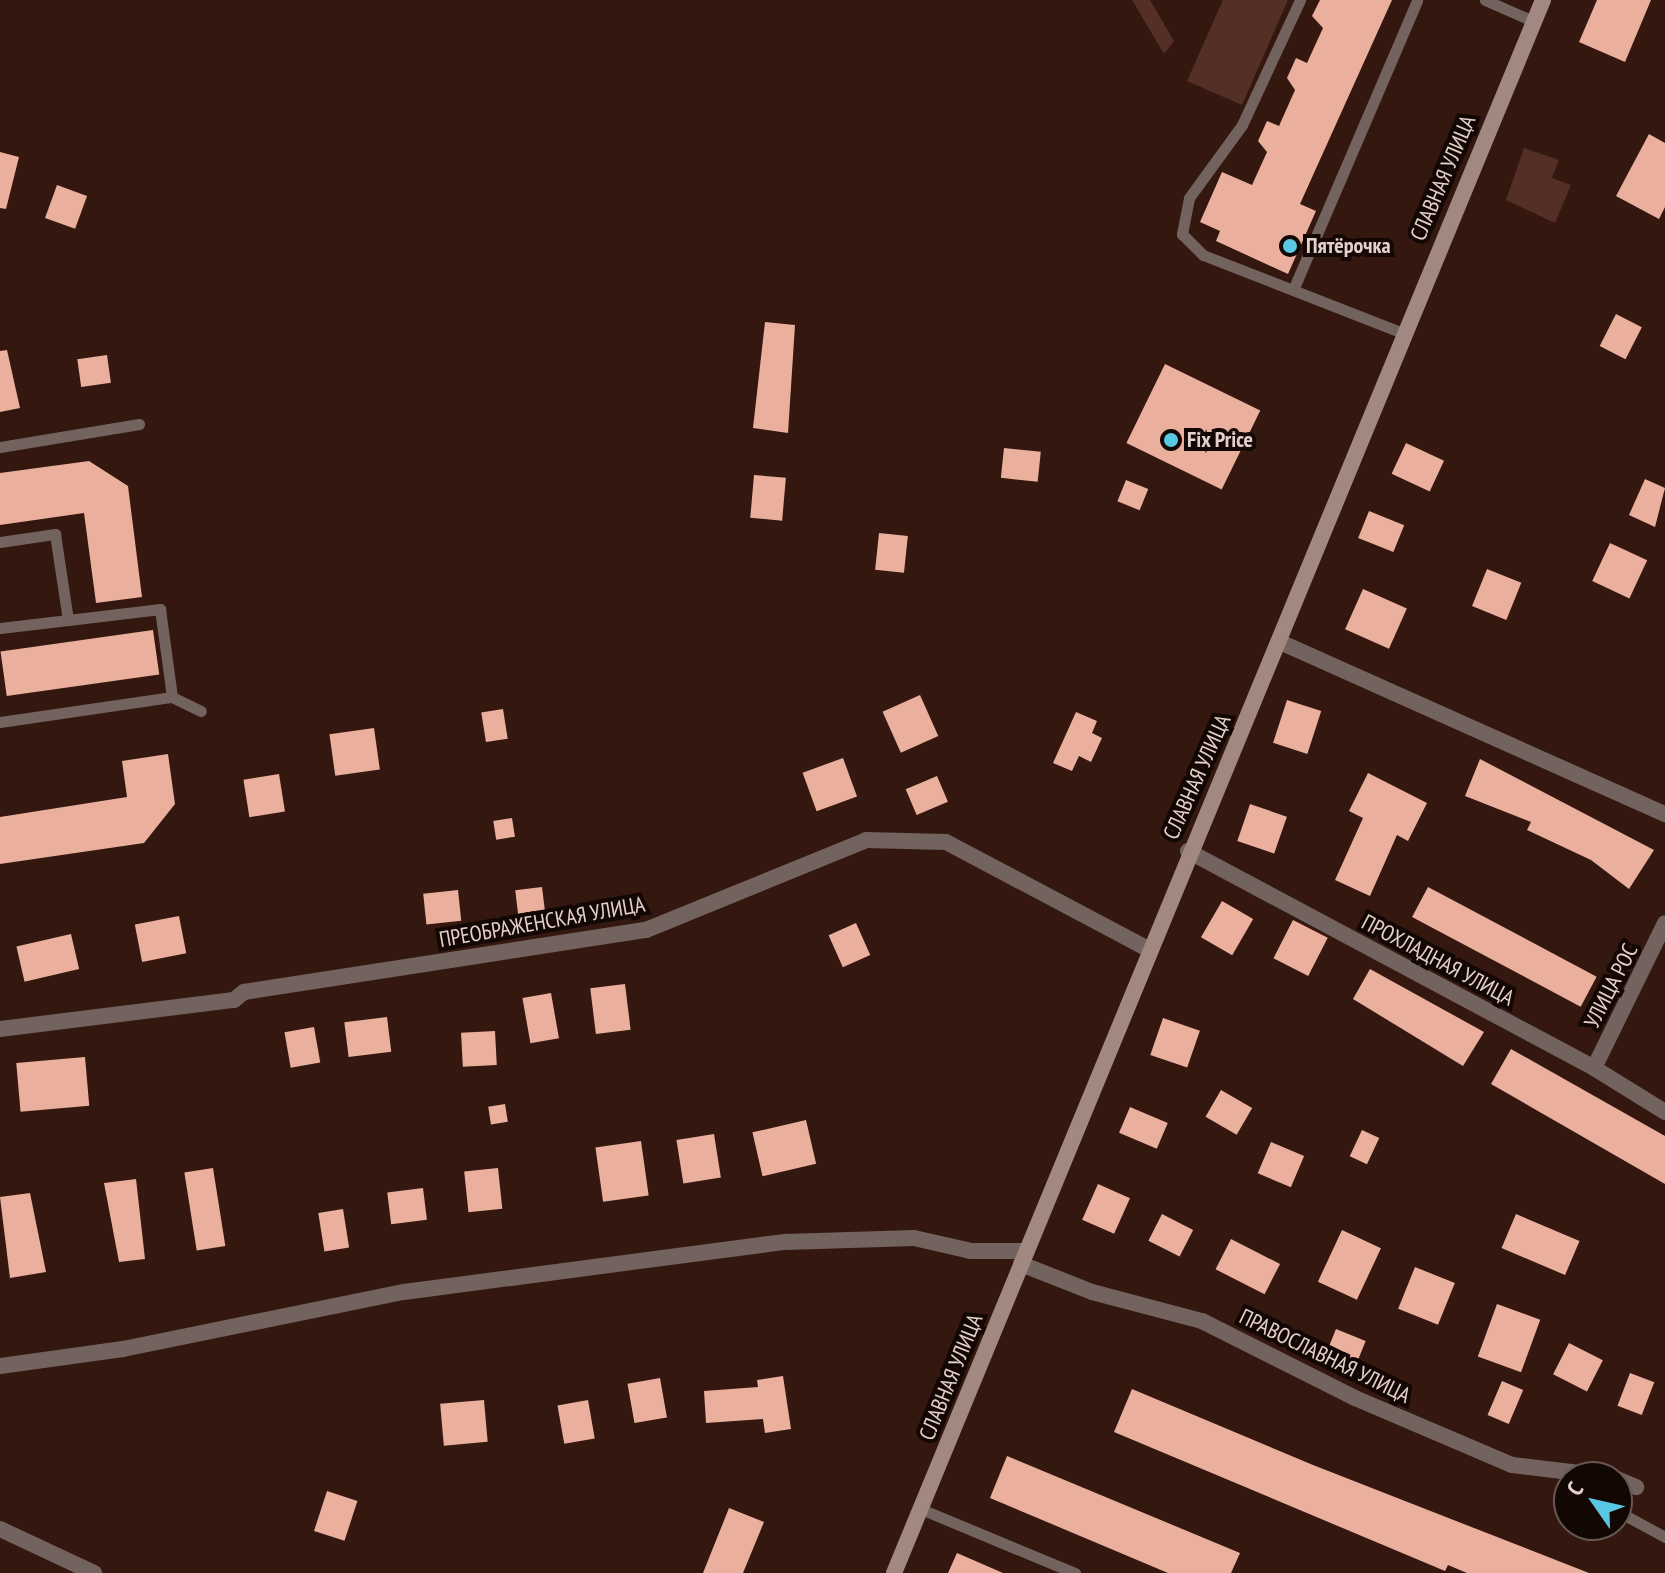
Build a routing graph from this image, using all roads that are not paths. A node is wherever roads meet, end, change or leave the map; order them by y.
1 (1300, 0) edge
2 (1417, 0) edge
3 (1485, 0) edge
4 (1543, 0) edge
5 (1533, 21) junction
6 (1293, 290) junction
7 (1401, 332) junction
8 (139, 424) dead end
9 (0, 447) edge
10 (0, 542) edge
11 (68, 620) junction
12 (0, 628) edge
13 (1280, 642) junction
14 (172, 697) junction
15 (201, 711) dead end
16 (0, 722) edge
17 (1665, 814) edge
18 (1188, 851) junction
19 (1665, 923) edge
20 (1150, 950) junction
21 (0, 1029) edge
22 (1594, 1068) junction
23 (1665, 1112) edge
24 (1024, 1258) junction
25 (0, 1366) edge
26 (1553, 1470) edge
27 (1633, 1486) edge
28 (1636, 1487) dead end
29 (921, 1509) junction
30 (1633, 1520) edge
31 (0, 1529) edge
32 (1665, 1537) edge
33 (94, 1573) edge
34 (894, 1573) edge
35 (1075, 1573) edge

1 - 6 lane
2 - 6 lane
3 - 5 lane
4 - 5 street, СЛАВНАЯ УЛИЦА
5 - 7 street, СЛАВНАЯ УЛИЦА
6 - 7 lane
7 - 13 street, СЛАВНАЯ УЛИЦА
8 - 9 lane
10 - 11 lane
11 - 12 lane
11 - 14 lane
13 - 17 street
13 - 18 street, СЛАВНАЯ УЛИЦА
14 - 15 lane
14 - 16 lane
18 - 20 street, СЛАВНАЯ УЛИЦА
18 - 22 street, ПРОХЛАДНАЯ УЛИЦА
19 - 22 street, УЛИЦА РОС
20 - 21 street, ПРЕОБРАЖЕНСКАЯ УЛИЦА
20 - 24 street, СЛАВНАЯ УЛИЦА
22 - 23 street, ПРОХЛАДНАЯ УЛИЦА
24 - 25 street
24 - 26 street, ПРАВОСЛАВНАЯ УЛИЦА
24 - 29 street, СЛАВНАЯ УЛИЦА
27 - 28 street, ПРАВОСЛАВНАЯ УЛИЦА
29 - 34 street, СЛАВНАЯ УЛИЦА
29 - 35 lane
30 - 32 lane
31 - 33 street

